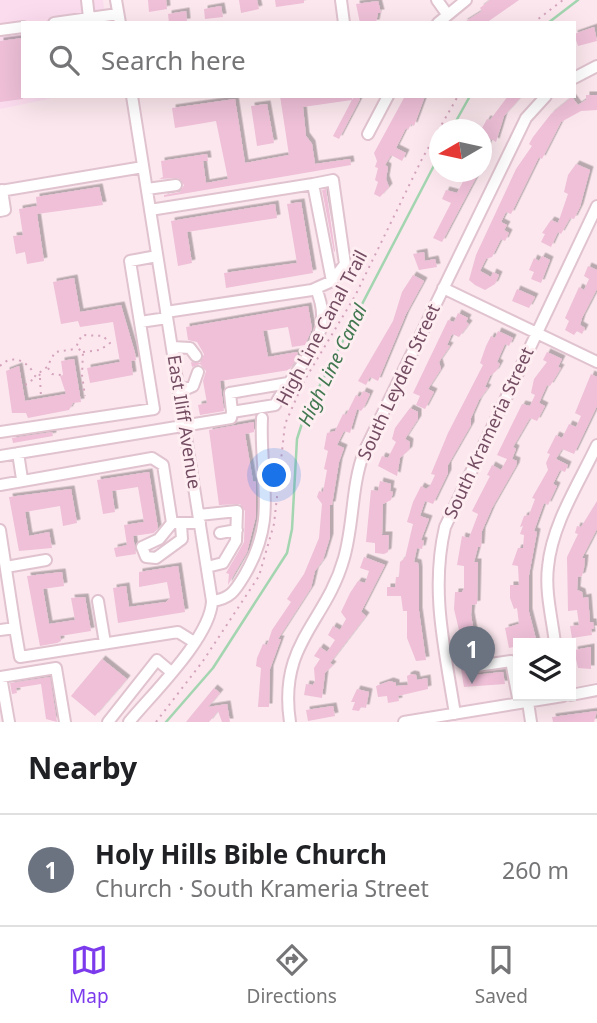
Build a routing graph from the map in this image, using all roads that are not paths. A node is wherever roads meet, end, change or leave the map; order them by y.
1 (87, 0) edge
2 (116, 0) edge
3 (341, 0) edge
4 (437, 0) edge
5 (466, 0) edge
6 (447, 14) junction
7 (89, 18) junction
8 (119, 18) edge
9 (68, 21) edge
10 (344, 21) edge
11 (440, 21) edge
12 (21, 27) edge
13 (0, 30) edge
14 (597, 66) edge
15 (576, 77) edge
16 (132, 98) edge
17 (544, 98) edge
18 (386, 99) edge
19 (368, 134) dead end
20 (143, 167) junction
21 (313, 184) junction
22 (176, 185) dead end
23 (147, 189) junction
24 (1, 190) edge
25 (597, 206) edge
26 (150, 209) junction
27 (0, 211) edge
28 (158, 257) junction
29 (332, 281) junction
30 (443, 288) junction
31 (316, 289) junction
32 (167, 315) junction
33 (140, 322) junction
34 (536, 333) junction
35 (172, 347) junction
36 (196, 355) dead end
37 (597, 362) edge
38 (198, 372) dead end
39 (288, 383) junction
40 (179, 391) junction
41 (232, 412) junction
42 (262, 418) dead end
43 (185, 427) junction
44 (0, 432) edge
45 (597, 445) edge
46 (18, 453) junction
47 (0, 456) edge
48 (22, 479) junction
49 (0, 485) edge
50 (200, 519) junction
51 (0, 530) edge
52 (237, 530) junction
53 (220, 533) dead end
54 (46, 560) dead end
55 (6, 567) junction
56 (207, 567) junction
57 (98, 601) dead end
58 (212, 601) junction
59 (15, 628) junction
60 (0, 630) edge
61 (554, 638) edge
62 (194, 642) junction
63 (105, 643) junction
64 (477, 666) dead end
65 (170, 671) junction
66 (1, 677) edge
67 (597, 690) edge
68 (576, 694) edge
69 (530, 701) edge
70 (524, 702) junction
71 (455, 714) junction
72 (431, 720) edge
73 (9, 722) edge
74 (65, 722) edge
75 (107, 722) edge
76 (129, 722) edge
77 (290, 722) edge
78 (404, 722) edge
79 (531, 722) edge

1 - 7 street
2 - 8 street
3 - 10 street
4 - 6 street
5 - 6 street
6 - 11 street
7 - 8 street
7 - 9 street
12 - 13 street
14 - 15 street
16 - 20 street, East Iliff Avenue
17 - 30 street, South Leyden Street
18 - 19 street
20 - 23 street, East Iliff Avenue
20 - 24 street
21 - 26 street
21 - 29 street
21 - 29 street
22 - 23 street
23 - 26 street, East Iliff Avenue
24 - 27 street
25 - 34 street, South Krameria Street
26 - 28 street, East Iliff Avenue
28 - 32 street, East Iliff Avenue
28 - 33 street
29 - 31 street
30 - 34 street
30 - 77 street, South Leyden Street
31 - 32 street
31 - 39 street
32 - 33 street
32 - 35 street, East Iliff Avenue
33 - 44 street
34 - 37 street
34 - 71 street, South Krameria Street
35 - 36 street
35 - 40 street, East Iliff Avenue
38 - 40 street
39 - 41 street
39 - 41 street
40 - 43 street, East Iliff Avenue
41 - 43 street
42 - 58 street
43 - 46 street
43 - 50 street, East Iliff Avenue
45 - 61 street
46 - 47 street
46 - 48 street
48 - 49 street
48 - 50 street
50 - 52 street
50 - 56 street, East Iliff Avenue
51 - 55 street
52 - 53 street
52 - 56 street
54 - 55 street
55 - 59 street
56 - 58 street, East Iliff Avenue
57 - 63 street
58 - 62 street, East Iliff Avenue
59 - 60 street
59 - 63 street
62 - 63 street
62 - 65 street, East Iliff Avenue
64 - 70 street
65 - 75 street
65 - 76 street, East Iliff Avenue
66 - 73 street
66 - 74 street
67 - 68 street
69 - 70 street
70 - 71 street
70 - 79 street
71 - 72 street
72 - 78 street

